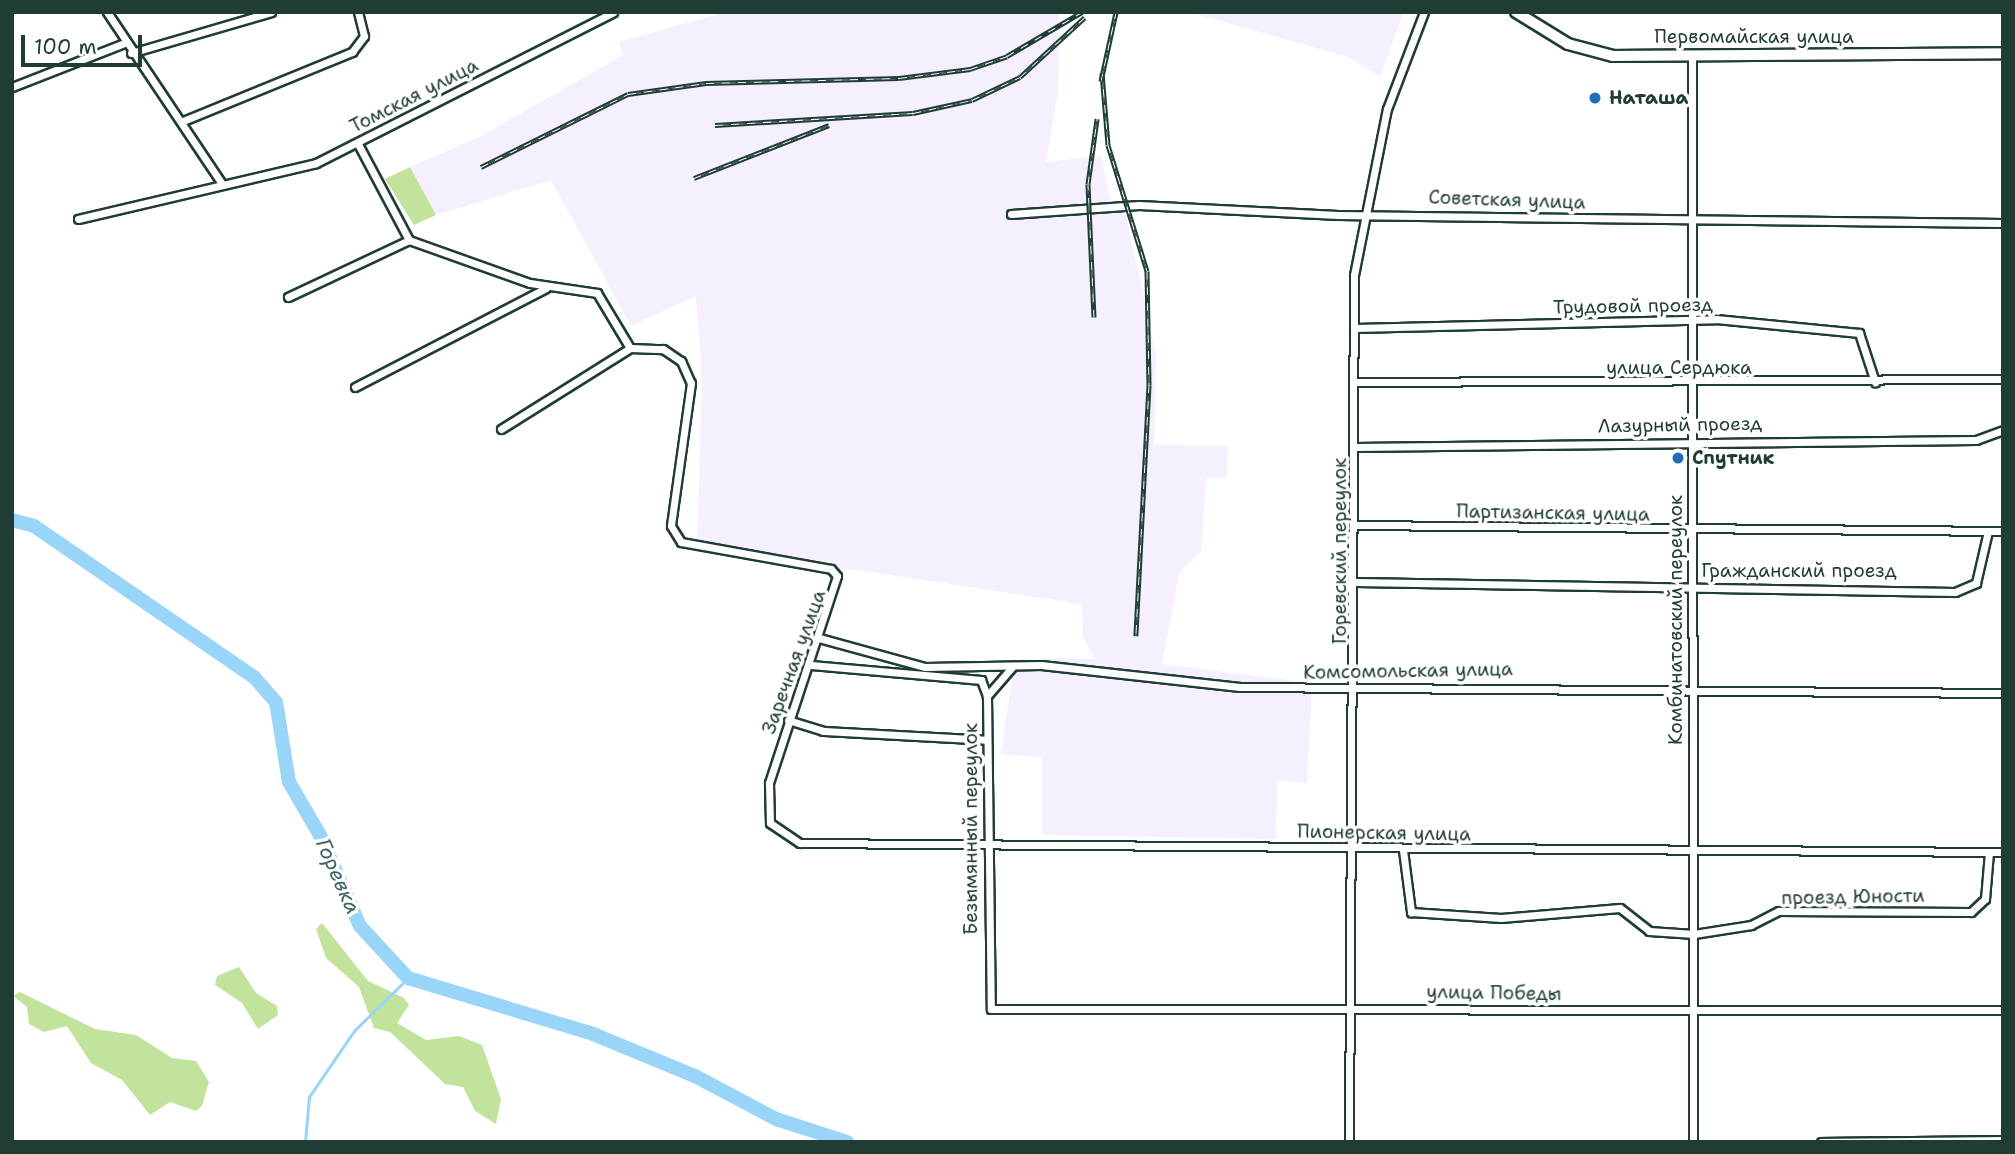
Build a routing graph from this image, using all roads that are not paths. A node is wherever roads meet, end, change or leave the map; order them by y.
1 (107, 12) edge
2 (271, 12) edge
3 (358, 12) edge
4 (613, 12) edge
5 (1424, 12) edge
6 (1516, 12) edge
7 (124, 43) junction
8 (131, 53) junction
9 (2003, 53) edge
10 (1692, 55) junction
11 (12, 86) edge
12 (183, 121) junction
13 (358, 144) junction
14 (222, 182) junction
15 (1366, 213) junction
16 (1011, 214) dead end
17 (78, 219) dead end
18 (1691, 222) junction
19 (2003, 223) edge
20 (409, 240) junction
21 (546, 288) junction
22 (288, 297) dead end
23 (1694, 323) junction
24 (1355, 328) junction
25 (630, 348) junction
26 (2003, 379) edge
27 (1875, 382) junction
28 (1355, 383) junction
29 (1693, 384) junction
30 (355, 387) dead end
31 (501, 429) dead end
32 (2003, 430) edge
33 (1692, 440) junction
34 (1355, 447) junction
35 (1355, 525) junction
36 (1690, 531) junction
37 (1988, 531) junction
38 (2003, 531) edge
39 (1356, 582) junction
40 (1692, 586) junction
41 (819, 638) junction
42 (811, 665) junction
43 (1013, 666) junction
44 (1355, 684) junction
45 (1694, 688) junction
46 (2003, 693) edge
47 (987, 696) junction
48 (789, 720) junction
49 (987, 740) junction
50 (770, 823) joint
51 (984, 844) junction
52 (1354, 847) junction
53 (1403, 850) junction
54 (1692, 852) junction
55 (1989, 852) junction
56 (2003, 852) edge
57 (1694, 934) junction
58 (988, 1003) joint
59 (1350, 1007) junction
60 (1692, 1010) junction
61 (2003, 1010) edge
62 (2003, 1139) edge
63 (1349, 1142) edge
64 (1693, 1142) edge
65 (1821, 1142) edge

1 - 7 street
2 - 8 street
3 - 12 street
4 - 13 street, Томская улица
5 - 15 street, Горевский переулок
6 - 10 main road, Первомайская улица
7 - 8 street
7 - 11 street
8 - 12 street
9 - 10 main road, Первомайская улица
10 - 18 street, Комбинатовский переулок
12 - 14 street
13 - 14 street, Томская улица
13 - 20 street
14 - 17 street, Томская улица
15 - 16 street, Советская улица
15 - 18 street, Советская улица
15 - 24 street, Горевский переулок
18 - 19 street, Советская улица
18 - 23 street, Комбинатовский переулок
20 - 21 street
20 - 22 street
21 - 25 street
21 - 30 street
23 - 24 street, Трудовой проезд
23 - 27 street, Трудовой проезд
23 - 29 street, Комбинатовский переулок
24 - 28 street, Горевский переулок
25 - 31 street
25 - 41 street, Заречная улица
26 - 27 street, улица Сердюка
27 - 29 street, улица Сердюка
28 - 29 street, улица Сердюка
28 - 34 street, Горевский переулок
29 - 33 street, Комбинатовский переулок
32 - 33 street, Лазурный проезд
33 - 34 street, Лазурный проезд
33 - 36 street, Комбинатовский переулок
34 - 35 street, Горевский переулок
35 - 36 street, Партизанская улица
35 - 39 street, Горевский переулок
36 - 37 street, Партизанская улица
36 - 40 street, Комбинатовский переулок
37 - 38 street, Партизанская улица
37 - 40 street, Гражданский проезд
39 - 40 street, Гражданский проезд
39 - 44 street, Горевский переулок
40 - 45 street, Комбинатовский переулок
41 - 42 street, Заречная улица
41 - 43 street, Комсомольская улица
42 - 47 street
42 - 48 street, Заречная улица
43 - 44 street, Комсомольская улица
43 - 47 street, Безымянный переулок
44 - 45 street, Комсомольская улица
44 - 52 street, Горевский переулок
45 - 46 street, Комсомольская улица
45 - 54 street, Комбинатовский переулок
47 - 49 street, Безымянный переулок
48 - 49 street
48 - 50 street, Заречная улица
49 - 51 street, Безымянный переулок
50 - 51 street, Пионерская улица
51 - 52 street, Пионерская улица
51 - 58 street, Безымянный переулок
52 - 53 street, Пионерская улица
52 - 59 street, Горевский переулок
53 - 54 street, Пионерская улица
53 - 57 street, проезд Юности
54 - 55 street, Пионерская улица
54 - 57 street, Комбинатовский переулок
55 - 56 street, Пионерская улица
55 - 57 street, проезд Юности
57 - 60 street, Комбинатовский переулок
58 - 59 street, улица Победы
59 - 60 street, улица Победы
59 - 63 street, Горевский переулок
60 - 61 street, улица Победы
60 - 64 street, Комбинатовский переулок
62 - 65 street

